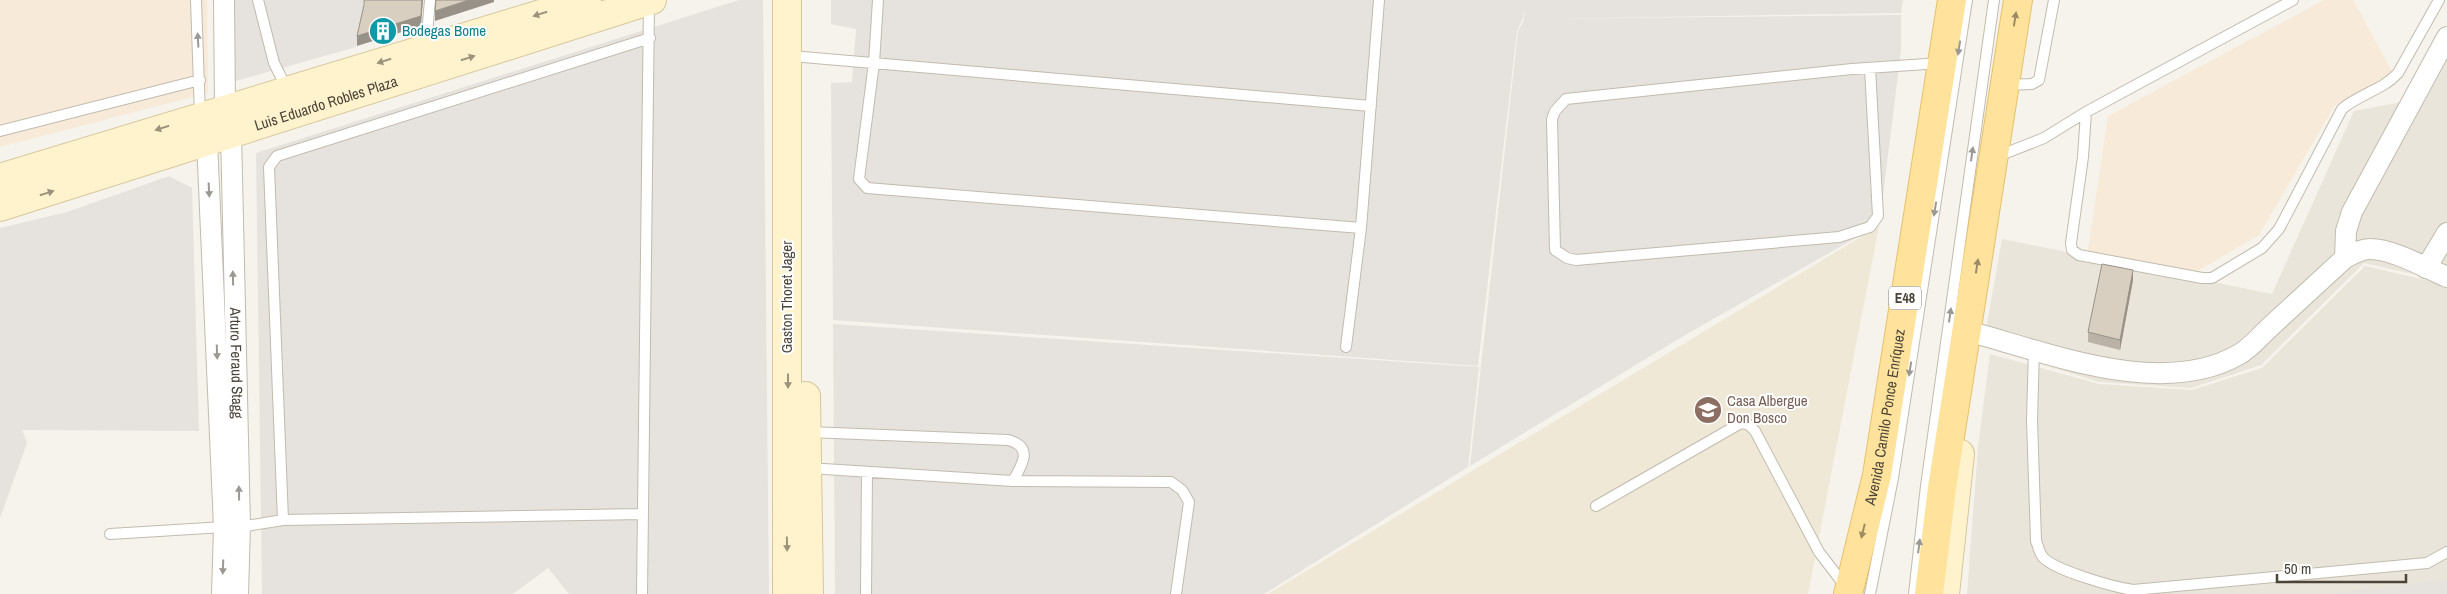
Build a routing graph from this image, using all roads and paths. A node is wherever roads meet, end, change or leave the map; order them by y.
1 (196, 0) edge
2 (224, 0) edge
3 (258, 0) edge
4 (430, 0) edge
5 (587, 0) edge
6 (651, 0) edge
7 (787, 0) edge
8 (802, 0) edge
9 (878, 0) edge
10 (1379, 0) edge
11 (1952, 0) edge
12 (1967, 0) edge
13 (1994, 0) edge
14 (2018, 0) edge
15 (2054, 0) edge
16 (2293, 0) edge
17 (2440, 0) edge
18 (2447, 37) edge
19 (650, 38) junction
20 (803, 57) junction
21 (428, 59) junction
22 (1942, 62) junction
23 (874, 64) junction
24 (1870, 68) junction
25 (200, 80) junction
26 (2005, 85) junction
27 (287, 90) junction
28 (1371, 106) junction
29 (2086, 112) junction
30 (216, 125) junction
31 (0, 131) edge
32 (1995, 158) junction
33 (0, 178) edge
34 (0, 207) edge
35 (1361, 228) junction
36 (2447, 233) edge
37 (2345, 258) junction
38 (2426, 268) junction
39 (2447, 277) edge
40 (1966, 331) junction
41 (1346, 348) dead end
42 (2034, 349) junction
43 (797, 432) junction
44 (796, 468) junction
45 (867, 472) junction
46 (1013, 481) junction
47 (1596, 506) dead end
48 (643, 514) junction
49 (283, 520) junction
50 (232, 527) junction
51 (110, 534) dead end
52 (2447, 552) edge
53 (1856, 593) edge
54 (222, 594) edge
55 (238, 594) edge
56 (642, 594) edge
57 (787, 594) edge
58 (808, 594) edge
59 (866, 594) edge
60 (1176, 594) edge
61 (1914, 594) edge
62 (1929, 594) edge
63 (1945, 594) edge

25 -> 1 lane
2 - 30 street, Arturo Feraud Stagg
3 - 27 lane
4 - 21 lane
5 -> 21 street, Luis Eduardo Robles Plaza
6 - 19 lane
21 -> 6 street, Luis Eduardo Robles Plaza
7 -> 43 street, Gaston Thoret Jager
8 - 20 street, Gaston Thoret Jager
9 - 23 lane
10 - 28 lane
11 - 22 main road, Avenida Camilo Ponce Enríquez / E48
12 -> 53 lane, Avenida Camilo Ponce Enríquez
61 -> 13 lane
26 -> 14 main road
15 - 26 lane
16 - 29 lane
17 - 29 lane
18 - 37 street
19 - 48 lane
19 - 49 lane
20 - 23 lane
20 - 43 street, Gaston Thoret Jager
21 -> 27 street, Luis Eduardo Robles Plaza
21 - 30 street, Luis Eduardo Robles Plaza
22 - 24 lane
22 -> 53 main road, Avenida Camilo Ponce Enríquez / E48
23 - 28 lane
23 - 35 lane
24 - 24 lane
25 - 30 lane
25 - 31 lane
26 - 32 main road
27 - 30 street, Luis Eduardo Robles Plaza
28 - 35 lane
29 - 32 lane
30 -> 33 street, Luis Eduardo Robles Plaza
34 -> 30 street, Luis Eduardo Robles Plaza
30 - 50 street, Arturo Feraud Stagg
40 -> 32 main road
35 - 41 lane
36 - 38 street
37 - 38 street
37 - 42 street
38 - 39 street
40 - 42 street
40 - 62 main road
40 - 63 street
42 - 52 lane
43 - 44 street, Gaston Thoret Jager
43 - 46 lane
44 - 45 lane
44 -> 57 street, Gaston Thoret Jager
44 - 58 street, Gaston Thoret Jager
45 - 46 lane
45 - 59 lane
46 - 60 lane
47 - 53 lane
48 - 49 lane
48 - 56 lane
49 - 50 lane
50 - 51 lane
50 -> 54 street, Arturo Feraud Stagg
50 - 55 street, Arturo Feraud Stagg

